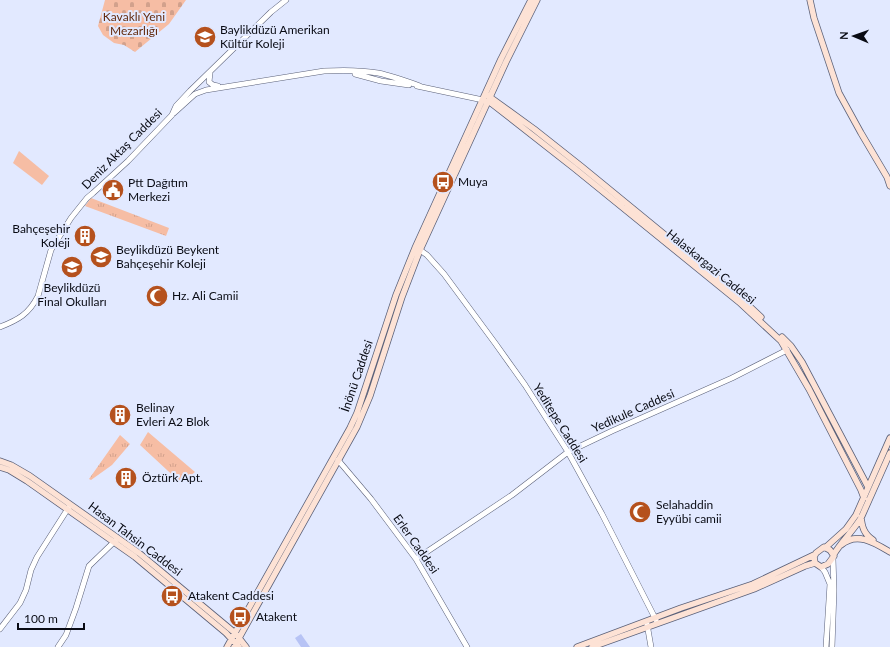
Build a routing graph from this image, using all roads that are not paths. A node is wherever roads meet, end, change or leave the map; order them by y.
1 (286, 0) edge
2 (810, 0) edge
3 (534, 1) edge
4 (210, 72) junction
5 (227, 86) junction
6 (486, 98) junction
7 (172, 115) junction
8 (588, 176) junction
9 (890, 186) edge
10 (427, 227) junction
11 (420, 250) junction
12 (410, 267) junction
13 (0, 327) edge
14 (787, 350) junction
15 (890, 438) edge
16 (568, 452) junction
17 (890, 453) edge
18 (336, 458) junction
19 (0, 461) edge
20 (0, 467) edge
21 (868, 487) junction
22 (864, 498) junction
23 (69, 506) junction
24 (861, 516) junction
25 (116, 540) junction
26 (826, 547) junction
27 (882, 547) junction
28 (837, 548) junction
29 (890, 552) edge
30 (814, 555) junction
31 (834, 556) junction
32 (416, 559) junction
33 (818, 565) junction
34 (656, 621) junction
35 (647, 624) junction
36 (0, 629) edge
37 (236, 641) edge
38 (58, 647) edge
39 (227, 647) edge
40 (246, 647) edge
41 (467, 647) edge
42 (577, 647) edge
43 (592, 647) edge
44 (650, 647) edge
45 (826, 647) edge
46 (832, 647) edge

1 - 4 street, Deniz Aktaş Caddesi
2 - 9 main road
3 - 6 main road
4 - 5 street
4 - 7 street, Deniz Aktaş Caddesi
5 - 6 street
5 - 7 street
6 - 8 main road
6 - 10 main road
7 - 13 street, Deniz Aktaş Caddesi
8 - 14 main road, Halaskargazi Caddesi
8 - 21 main road
10 - 11 main road
10 - 12 main road
11 - 12 main road
11 - 16 street, Yeditepe Caddesi
12 - 18 main road
14 - 16 street, Yedikule Caddesi
14 - 22 main road, Halaskargazi Caddesi
15 - 21 main road
16 - 32 street, Yedikule Caddesi
16 - 34 street, Yeditepe Caddesi
17 - 24 main road
18 - 32 street, Erler Caddesi
18 - 37 main road
19 - 23 main road, Hasan Tahsin Caddesi
20 - 23 main road, Hasan Tahsin Caddesi
21 - 22 main road
22 - 26 main road
23 - 25 main road, Hasan Tahsin Caddesi
23 - 36 street
24 - 27 main road
24 - 28 main road
25 - 37 main road, Hasan Tahsin Caddesi
25 - 38 street
26 - 30 main road
26 - 31 main road
27 - 28 main road
27 - 29 main road
28 - 31 main road
30 - 33 main road
30 - 34 main road
31 - 33 main road
31 - 46 street
32 - 41 street, Erler Caddesi
33 - 34 main road
33 - 45 street
34 - 35 main road
35 - 42 main road
35 - 43 main road
35 - 44 street
37 - 39 main road
37 - 40 main road, Hasan Tahsin Caddesi

